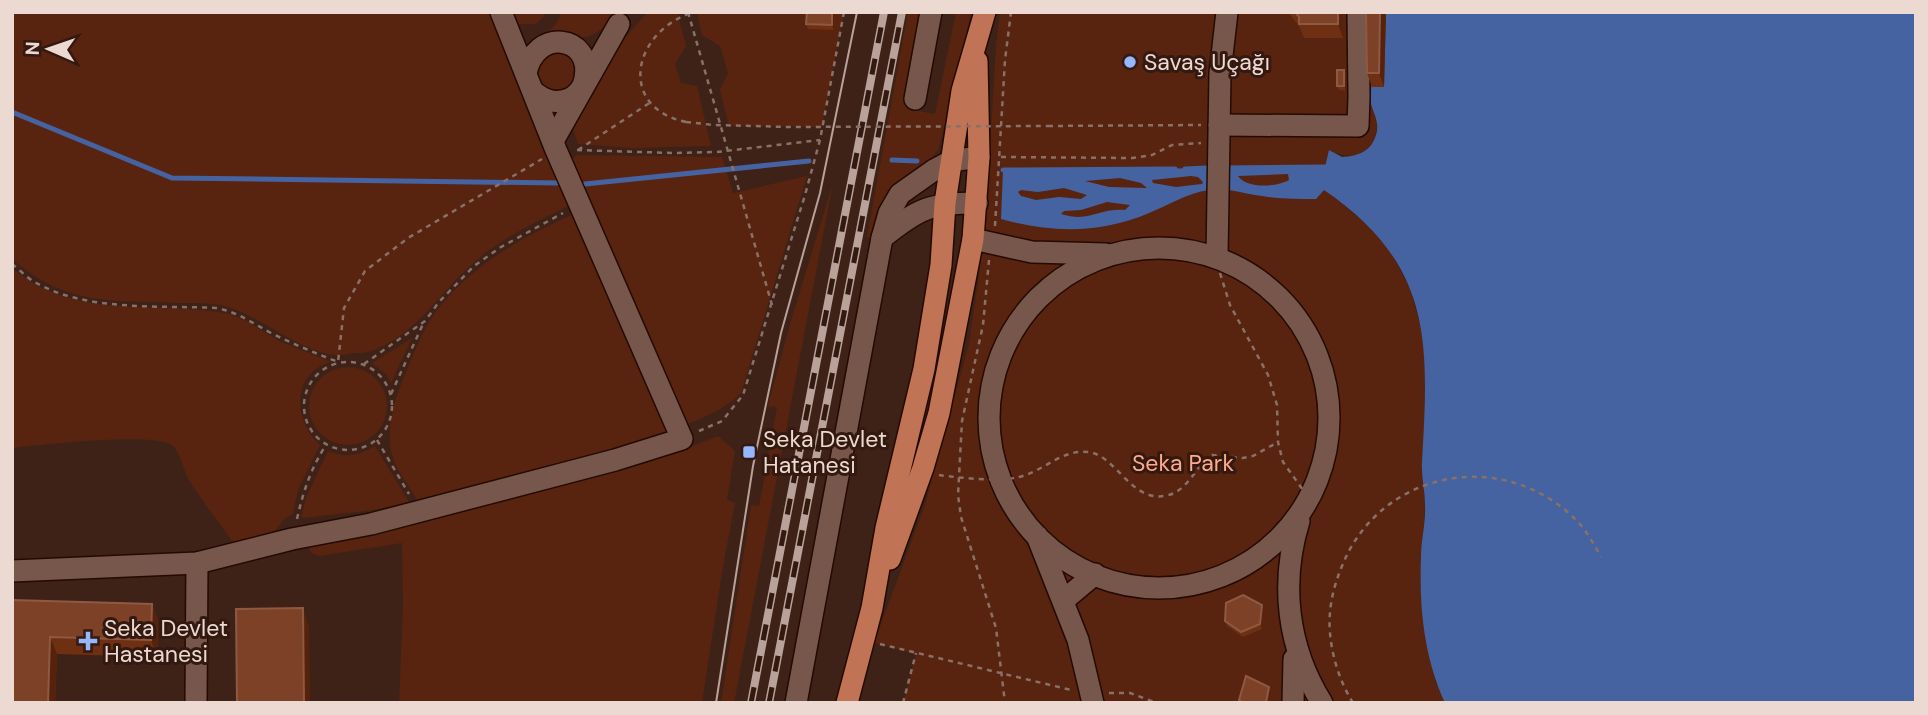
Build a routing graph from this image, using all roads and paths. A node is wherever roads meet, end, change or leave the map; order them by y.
1 (501, 12) edge
2 (844, 12) edge
3 (931, 12) edge
4 (985, 12) edge
5 (1227, 12) edge
6 (1358, 12) edge
7 (689, 13) edge
8 (624, 18) edge
9 (976, 38) junction
10 (571, 44) junction
11 (530, 83) junction
12 (584, 84) junction
13 (915, 99) dead end
14 (651, 102) junction
15 (1219, 138) junction
16 (820, 140) junction
17 (562, 147) junction
18 (727, 150) junction
19 (979, 152) junction
20 (951, 161) junction
21 (977, 202) junction
22 (944, 203) junction
23 (581, 206) junction
24 (882, 238) junction
25 (973, 239) junction
26 (1118, 254) junction
27 (1217, 256) junction
28 (12, 264) edge
29 (772, 306) junction
30 (425, 321) junction
31 (338, 362) junction
32 (363, 363) junction
33 (391, 394) junction
34 (682, 439) junction
35 (376, 440) junction
36 (1279, 442) junction
37 (326, 445) junction
38 (934, 475) dead end
39 (958, 478) junction
40 (999, 478) junction
41 (1305, 504) junction
42 (419, 511) junction
43 (1034, 528) junction
44 (292, 539) junction
45 (1601, 557) dead end
46 (197, 563) junction
47 (12, 571) edge
48 (1095, 574) junction
49 (1064, 600) junction
50 (872, 608) junction
51 (1292, 632) junction
52 (874, 643) dead end
53 (916, 653) junction
54 (1003, 673) junction
55 (1093, 699) edge
56 (196, 703) edge
57 (796, 703) edge
58 (847, 703) edge
59 (903, 703) edge
60 (1005, 703) edge
61 (1157, 703) edge
62 (1293, 703) edge
63 (1322, 703) edge
64 (1353, 703) edge

1 - 11 street
2 - 16 path
3 - 13 street
4 - 9 main road
5 - 15 street
6 - 15 street
7 - 14 path
7 - 18 path
8 - 10 street
8 - 12 street
9 - 19 main road
9 - 20 main road
10 - 11 street
10 - 12 street
11 - 12 street
11 - 17 street
12 - 17 street
14 - 15 path, bridge
14 - 17 path
15 - 19 path
15 - 27 street
16 - 18 path
16 - 29 path
17 - 18 path
17 - 23 street
17 - 31 path
18 - 29 path
19 - 20 street
19 - 21 main road
20 - 22 main road
20 - 24 street
21 - 22 street
21 - 25 main road
22 - 24 street
22 - 50 main road
23 - 30 path
23 - 34 street
24 - 57 street
25 - 26 street
25 - 50 main road
26 - 27 street
26 - 40 street
27 - 36 path
27 - 41 street
28 - 31 path
29 - 34 path
30 - 32 path
30 - 33 path
31 - 32 path
31 - 37 path
32 - 33 path
33 - 35 path
34 - 42 street
35 - 37 path
35 - 42 path
36 - 40 path
36 - 41 path
37 - 44 path
38 - 39 path
39 - 40 path
39 - 54 path
40 - 43 street
41 - 48 street
41 - 51 street
42 - 44 street
43 - 48 street
43 - 49 street
44 - 46 street
45 - 64 path
46 - 47 street
46 - 56 street
48 - 49 street
49 - 55 street
50 - 58 main road
51 - 62 street
51 - 63 street
52 - 53 path
53 - 54 path
53 - 59 path
54 - 55 path
54 - 60 path
55 - 61 path

